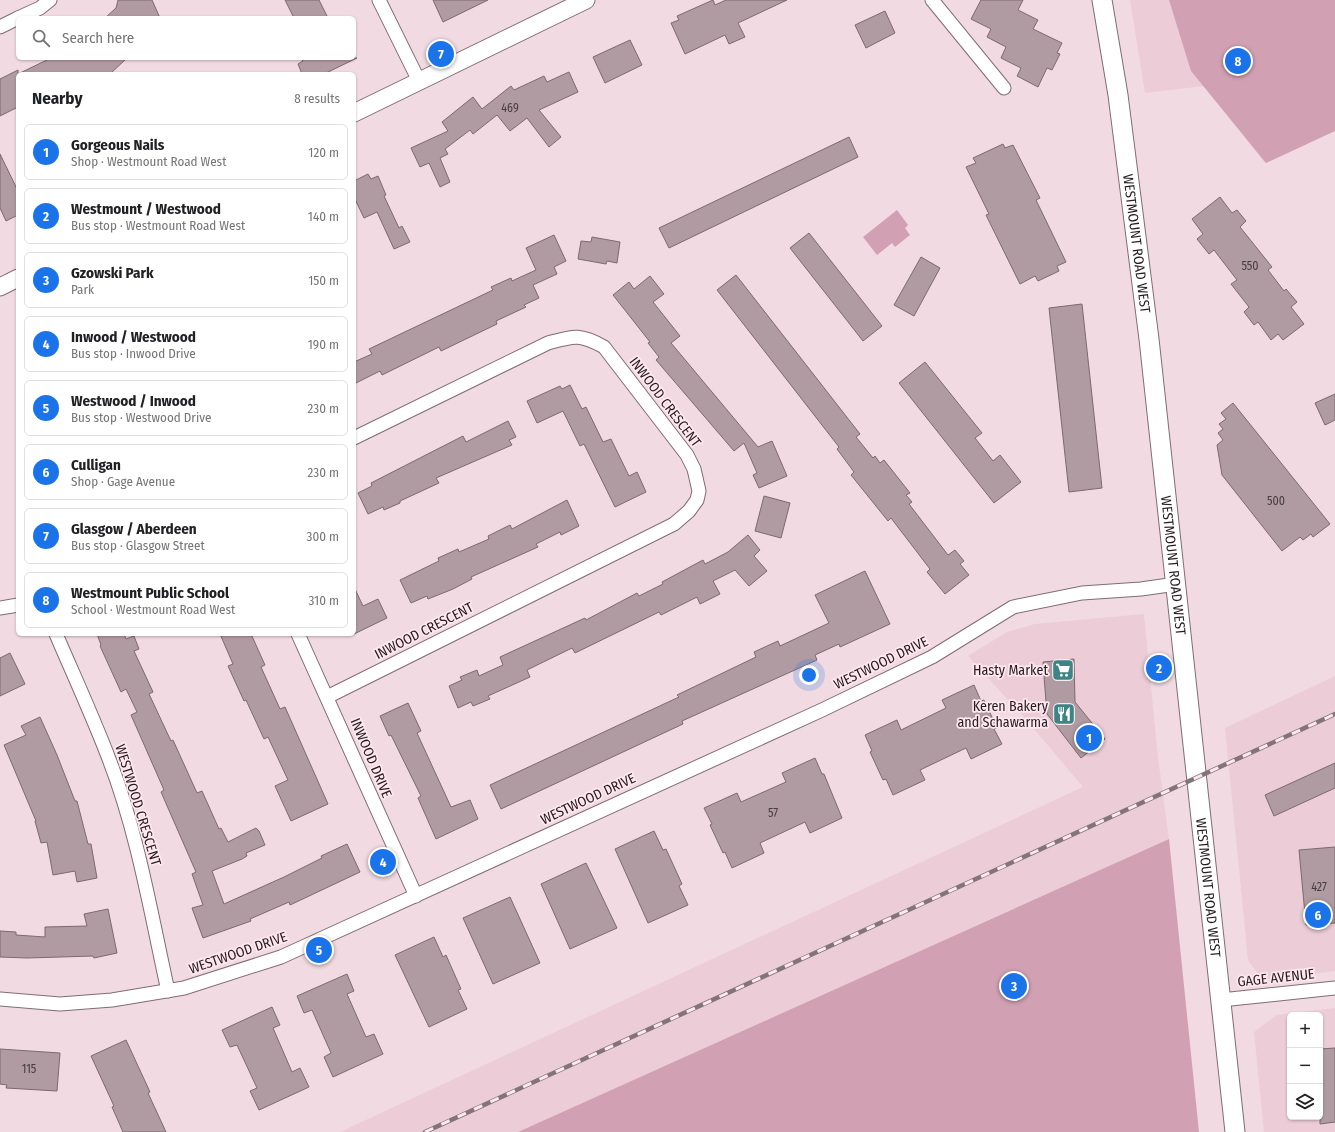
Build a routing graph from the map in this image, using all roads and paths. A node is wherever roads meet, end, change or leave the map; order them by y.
1 (50, 0) edge
2 (379, 0) edge
3 (586, 0) edge
4 (932, 0) edge
5 (1102, 0) edge
6 (22, 16) edge
7 (16, 19) edge
8 (0, 27) edge
9 (419, 81) junction
10 (1004, 88) dead end
11 (356, 112) edge
12 (16, 279) edge
13 (0, 287) edge
14 (356, 437) edge
15 (1176, 584) junction
16 (16, 605) edge
17 (0, 608) edge
18 (57, 636) edge
19 (299, 636) edge
20 (327, 697) junction
21 (416, 896) junction
22 (1335, 988) edge
23 (168, 991) junction
24 (0, 999) edge
25 (1221, 1000) junction
26 (1234, 1132) edge

1 - 6 street
2 - 9 street
3 - 9 street
4 - 10 street
5 - 15 main road, WESTMOUNT ROAD WEST
7 - 8 street
9 - 11 street
12 - 13 street
14 - 20 street, INWOOD CRESCENT
15 - 21 street, WESTWOOD DRIVE
15 - 25 main road, WESTMOUNT ROAD WEST
16 - 17 street
18 - 23 street, WESTWOOD CRESCENT
19 - 20 street, INWOOD DRIVE
20 - 21 street, INWOOD DRIVE
21 - 23 street, WESTWOOD DRIVE
22 - 25 street, GAGE AVENUE
23 - 24 street, WESTWOOD DRIVE
25 - 26 main road, WESTMOUNT ROAD WEST

